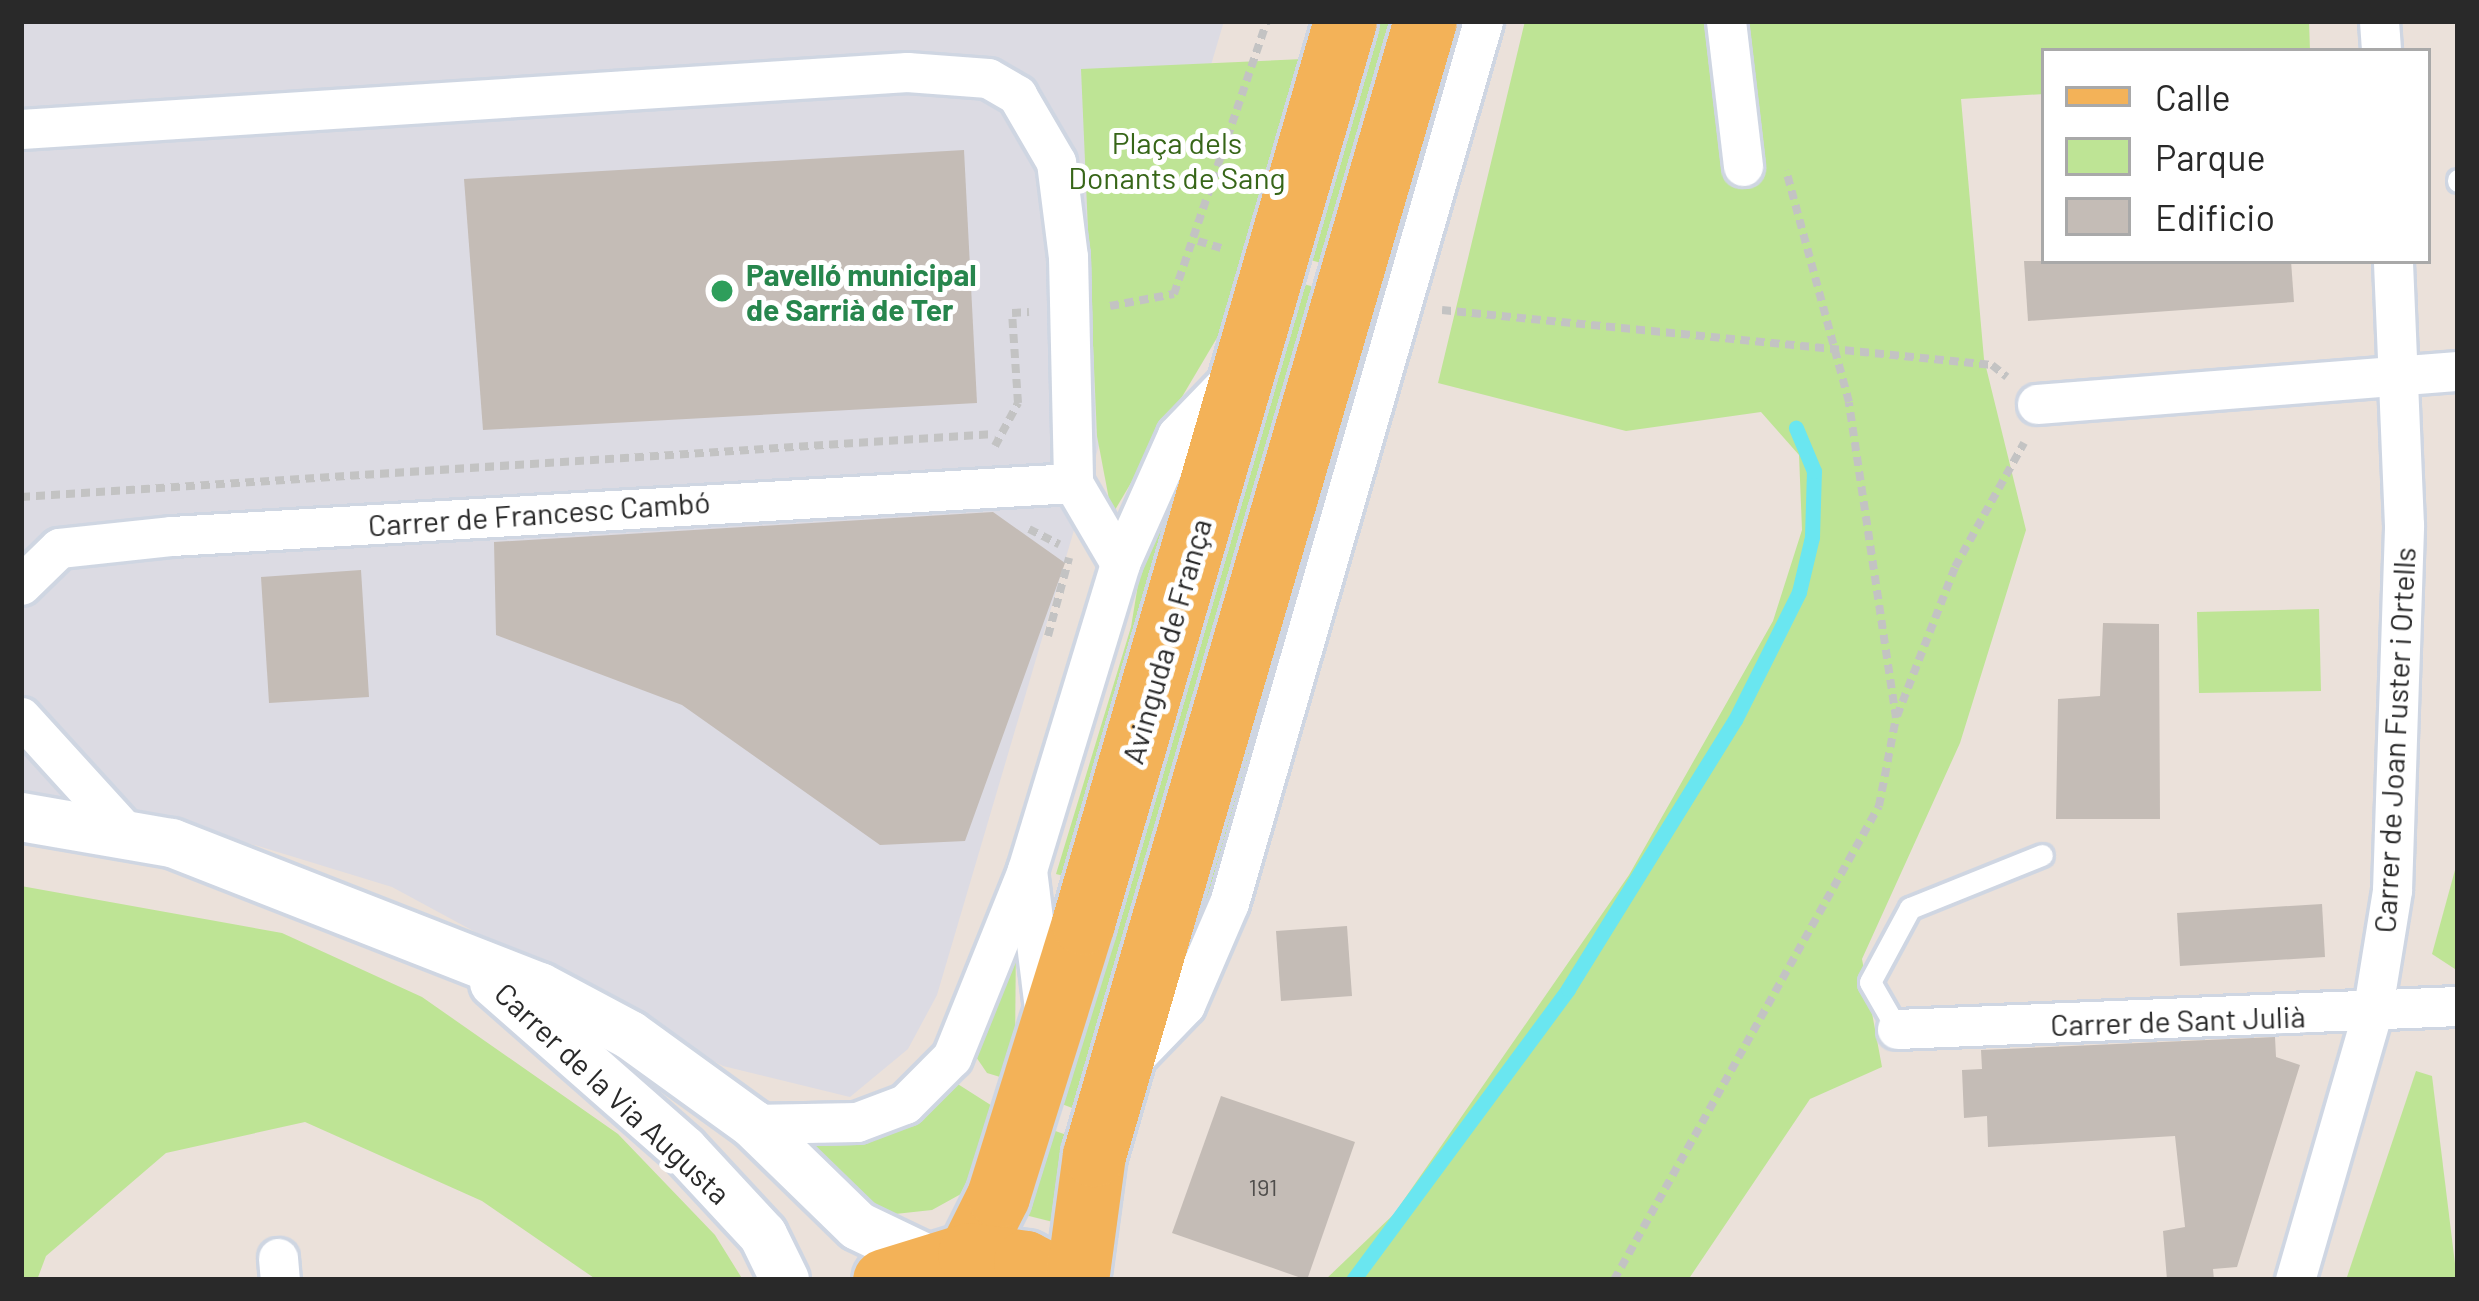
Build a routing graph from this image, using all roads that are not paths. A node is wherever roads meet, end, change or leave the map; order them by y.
1 (1345, 21) edge
2 (1425, 21) edge
3 (1483, 21) edge
4 (1726, 21) edge
5 (21, 129) edge
6 (1743, 166) road end
7 (2393, 264) edge
8 (1249, 362) junction
9 (2458, 370) edge
10 (2400, 377) junction
11 (2037, 404) road end
12 (1073, 483) junction
13 (1120, 563) junction
14 (21, 585) edge
15 (21, 717) edge
16 (21, 818) edge
17 (122, 828) junction
18 (2042, 855) dead end
19 (1027, 870) junction
20 (477, 968) junction
21 (2372, 1014) junction
22 (2457, 1017) edge
23 (1897, 1029) joint
24 (1047, 1038) junction
25 (1116, 1077) junction
26 (753, 1124) junction
27 (928, 1265) edge
28 (785, 1280) edge
29 (1060, 1280) edge
30 (1077, 1280) edge
31 (2295, 1280) edge

1 - 8 main road, Avinguda de França
2 - 25 main road
3 - 25 street
4 - 6 street
5 - 12 street
7 - 10 street, Carrer de Joan Fuster i Ortells
8 - 13 street
8 - 24 main road, Avinguda de França
9 - 10 street
10 - 11 street
10 - 21 street, Carrer de Joan Fuster i Ortells
12 - 13 street
12 - 14 street, Carrer de Francesc Cambó
13 - 19 street
15 - 17 street
16 - 17 street, Carrer de la Via Augusta
17 - 20 street, Carrer de la Via Augusta
18 - 23 lane
19 - 24 street
19 - 26 street
20 - 26 street, Carrer de la Via Augusta
20 - 28 street, Carrer de la Via Augusta
21 - 22 street, Carrer de Sant Julià
21 - 23 street, Carrer de Sant Julià
21 - 31 street, Carrer de Joan Fuster i Ortells
24 - 27 main road, Avinguda de França
25 - 30 main road
26 - 27 street, Carrer de la Via Augusta
27 - 29 main road

